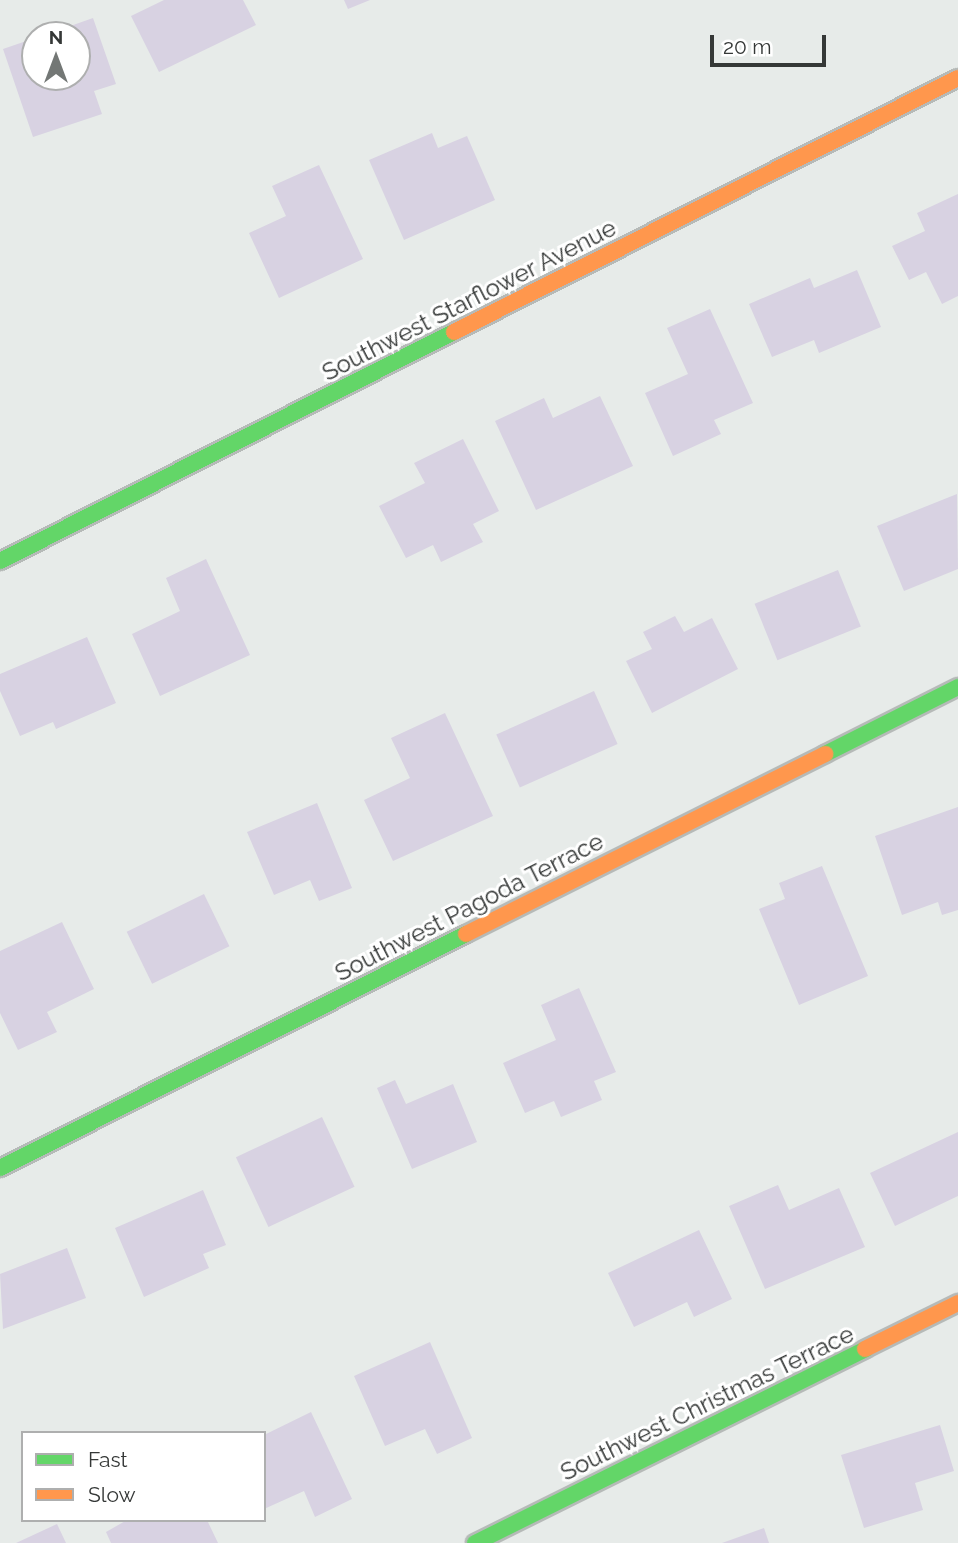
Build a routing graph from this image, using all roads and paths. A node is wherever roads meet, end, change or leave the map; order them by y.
1 (958, 78) edge
2 (0, 561) edge
3 (958, 687) edge
4 (0, 1168) edge
5 (958, 1303) edge
6 (475, 1543) edge

1 - 2 street, Southwest Starflower Avenue
3 - 4 street, Southwest Pagoda Terrace
5 - 6 street, Southwest Christmas Terrace

